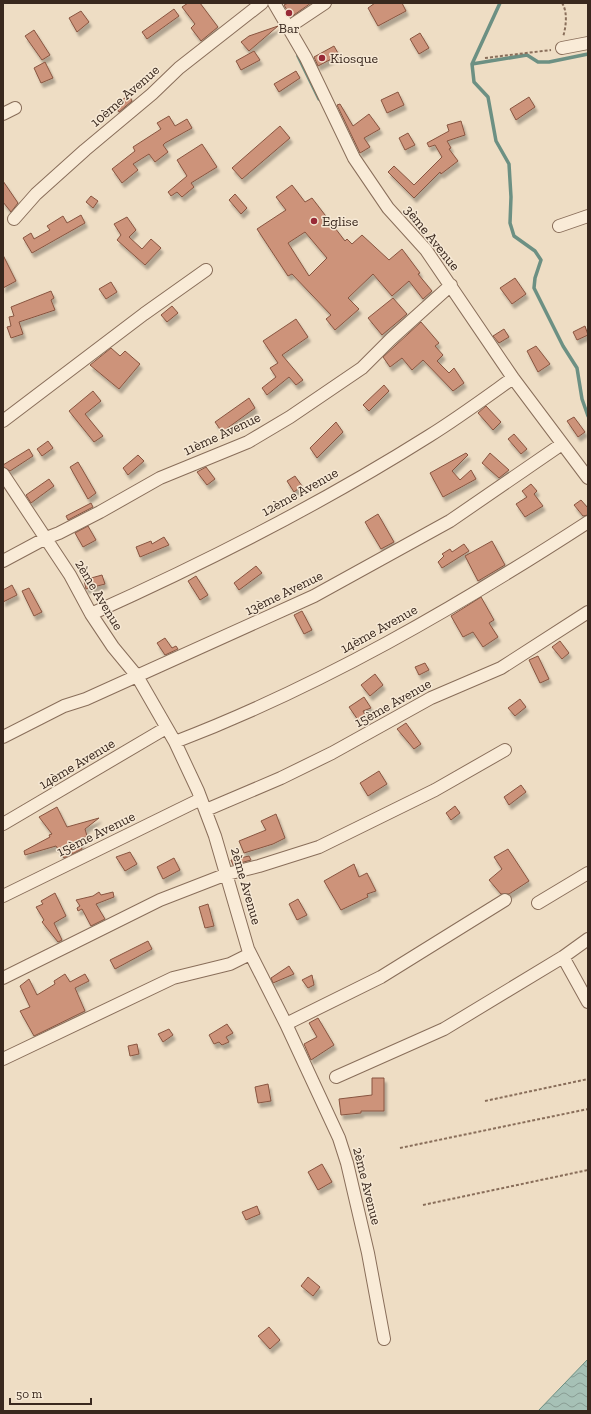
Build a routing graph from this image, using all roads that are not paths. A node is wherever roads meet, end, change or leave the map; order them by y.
1 (262, 3) edge
2 (274, 3) edge
3 (325, 3) edge
4 (289, 27) junction
5 (588, 43) edge
6 (562, 48) road end
7 (15, 108) dead end
8 (3, 114) edge
9 (588, 216) edge
10 (14, 219) dead end
11 (559, 226) dead end
12 (206, 270) dead end
13 (451, 285) junction
14 (514, 378) junction
15 (3, 421) edge
16 (562, 444) junction
17 (3, 474) edge
18 (588, 478) edge
19 (588, 522) edge
20 (46, 538) junction
21 (3, 562) edge
22 (588, 612) edge
23 (91, 614) junction
24 (137, 676) junction
25 (166, 728) junction
26 (3, 737) edge
27 (175, 742) junction
28 (505, 750) dead end
29 (201, 799) junction
30 (206, 810) junction
31 (3, 824) edge
32 (588, 873) edge
33 (227, 874) junction
34 (3, 896) edge
35 (505, 900) dead end
36 (538, 903) dead end
37 (588, 939) edge
38 (250, 954) junction
39 (563, 957) junction
40 (3, 978) edge
41 (588, 1002) edge
42 (286, 1024) junction
43 (3, 1059) edge
44 (336, 1077) dead end
45 (384, 1339) dead end

1 - 10 street, 10ème Avenue
2 - 4 street, 3ème Avenue
3 - 4 street
4 - 13 street, 3ème Avenue
5 - 6 street
7 - 8 street
9 - 11 street
12 - 15 street
13 - 14 street, 3ème Avenue
13 - 20 street, 11ème Avenue
14 - 16 street, 3ème Avenue
14 - 23 street, 12ème Avenue
16 - 18 street, 3ème Avenue
16 - 24 street, 13ème Avenue
17 - 20 street, 2ème Avenue
19 - 27 street, 14ème Avenue
20 - 21 street, 11ème Avenue
20 - 23 street, 2ème Avenue
22 - 30 street, 15ème Avenue
23 - 24 street, 2ème Avenue
24 - 25 street, 2ème Avenue
24 - 26 street, 13ème Avenue
25 - 27 street, 2ème Avenue
25 - 31 street, 14ème Avenue
27 - 29 street, 2ème Avenue
28 - 33 street
29 - 30 street, 2ème Avenue
29 - 34 street, 15ème Avenue
30 - 33 street, 2ème Avenue
32 - 36 street
33 - 38 street, 2ème Avenue
33 - 40 street
35 - 42 street
37 - 39 street
38 - 42 street, 2ème Avenue
38 - 43 street
39 - 41 street
39 - 44 street
42 - 45 street, 2ème Avenue

